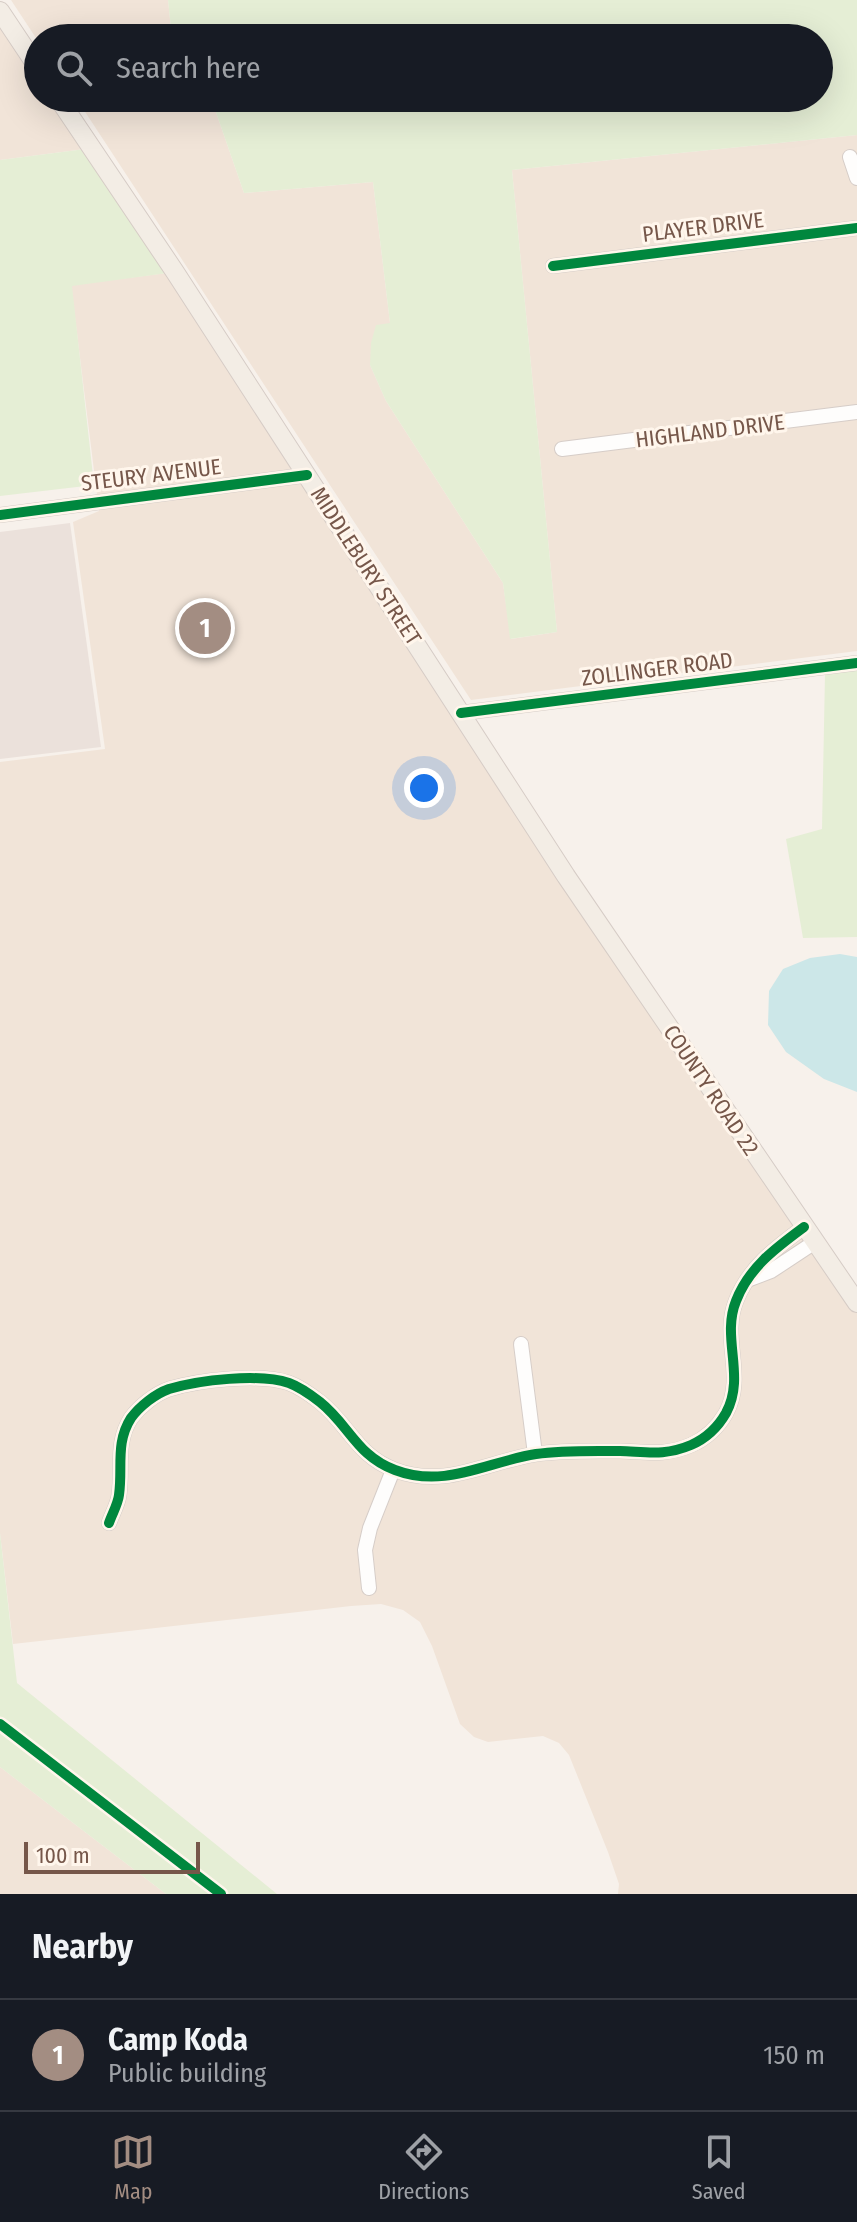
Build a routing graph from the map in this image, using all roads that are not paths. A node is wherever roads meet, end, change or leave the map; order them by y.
1 (0, 11) edge
2 (24, 47) edge
3 (67, 112) edge
4 (850, 157) dead end
5 (857, 178) edge
6 (857, 228) edge
7 (553, 266) dead end
8 (857, 412) edge
9 (562, 449) dead end
10 (307, 475) junction
11 (0, 515) edge
12 (857, 663) edge
13 (461, 713) junction
14 (566, 876) joint
15 (810, 1234) junction
16 (857, 1303) edge
17 (521, 1344) dead end
18 (535, 1454) junction
19 (393, 1470) junction
20 (109, 1523) dead end
21 (369, 1588) dead end

1 - 2 main road
3 - 10 main road, MIDDLEBURY STREET
4 - 5 street
6 - 7 street, PLAYER DRIVE
8 - 9 street, HIGHLAND DRIVE
10 - 11 street, STEURY AVENUE
10 - 13 main road, MIDDLEBURY STREET
12 - 13 street, ZOLLINGER ROAD
13 - 14 main road, MIDDLEBURY STREET
14 - 15 main road, COUNTY ROAD 22
15 - 16 main road, COUNTY ROAD 22
15 - 18 street
17 - 18 street
18 - 19 street
19 - 20 street
19 - 21 street

